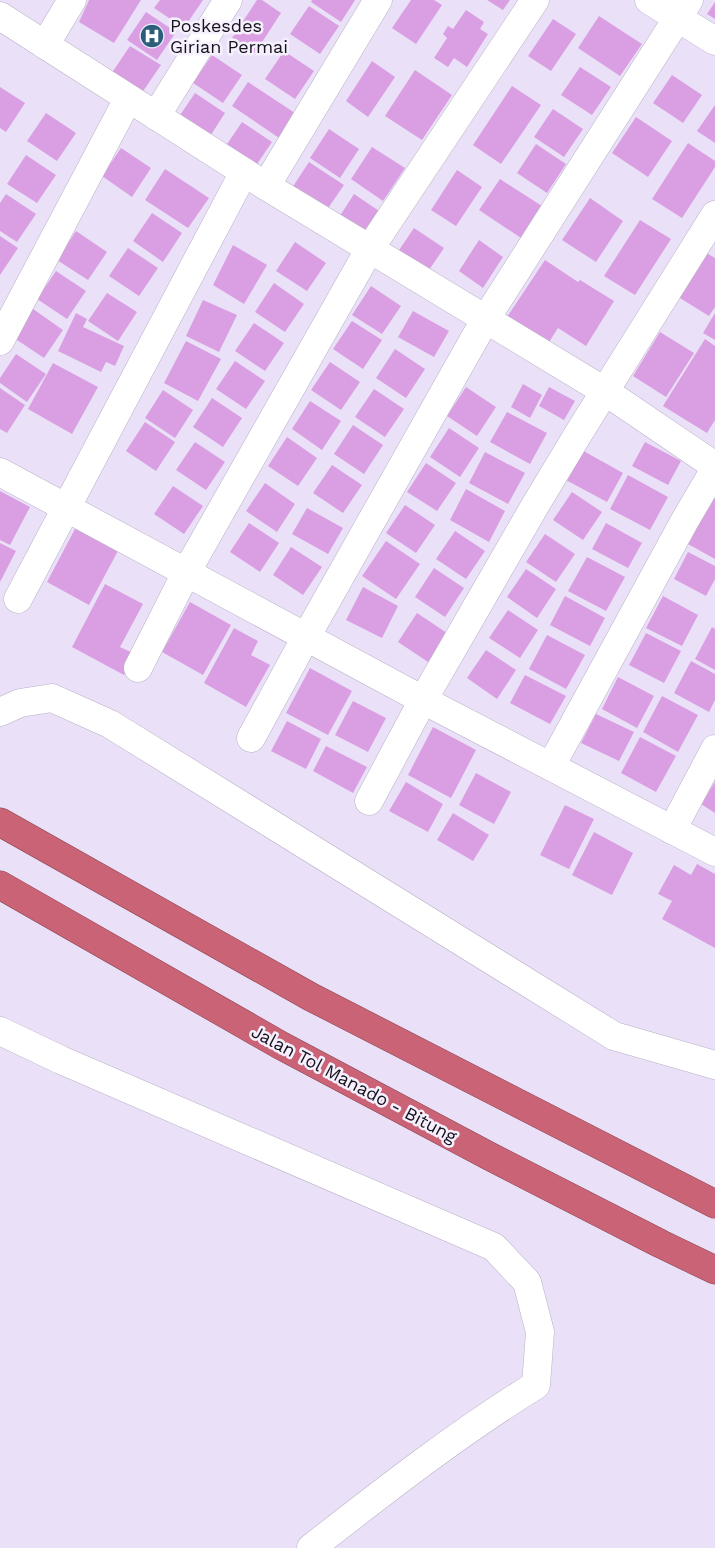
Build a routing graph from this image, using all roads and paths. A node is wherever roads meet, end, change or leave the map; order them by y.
1 (72, 0) edge
2 (228, 0) edge
3 (378, 0) edge
4 (535, 0) edge
5 (649, 0) edge
6 (683, 9) edge
7 (2, 23) edge
8 (715, 41) edge
9 (45, 45) junction
10 (128, 98) junction
11 (156, 116) junction
12 (255, 179) junction
13 (715, 215) edge
14 (369, 250) junction
15 (485, 320) junction
16 (0, 341) edge
17 (606, 392) junction
18 (715, 467) edge
19 (0, 472) edge
20 (67, 508) junction
21 (187, 571) junction
22 (18, 599) dead end
23 (306, 637) junction
24 (138, 668) dead end
25 (423, 700) junction
26 (0, 712) edge
27 (251, 738) dead end
28 (715, 748) edge
29 (552, 766) junction
30 (369, 801) dead end
31 (0, 822) edge
32 (672, 830) junction
33 (715, 852) edge
34 (0, 885) edge
35 (0, 1032) edge
36 (715, 1065) edge
37 (715, 1204) edge
38 (715, 1270) edge
39 (311, 1548) edge

1 - 9 street
2 - 11 street
3 - 12 street
4 - 14 street
5 - 6 street
6 - 8 street
6 - 15 street
7 - 9 street
9 - 10 street
10 - 11 street
10 - 16 street
11 - 12 street
12 - 14 street
12 - 20 street
13 - 17 street
14 - 15 street
14 - 21 street
15 - 17 street
15 - 23 street
17 - 18 street
17 - 25 street
18 - 29 street
19 - 20 street
20 - 21 street
20 - 22 street
21 - 23 street
21 - 24 street
23 - 25 street
23 - 27 street
25 - 29 street
25 - 30 street
26 - 36 street
28 - 32 street
29 - 32 street
31 - 37 highway
32 - 33 street
34 - 38 highway, Jalan Tol Manado - Bitung
35 - 39 street

